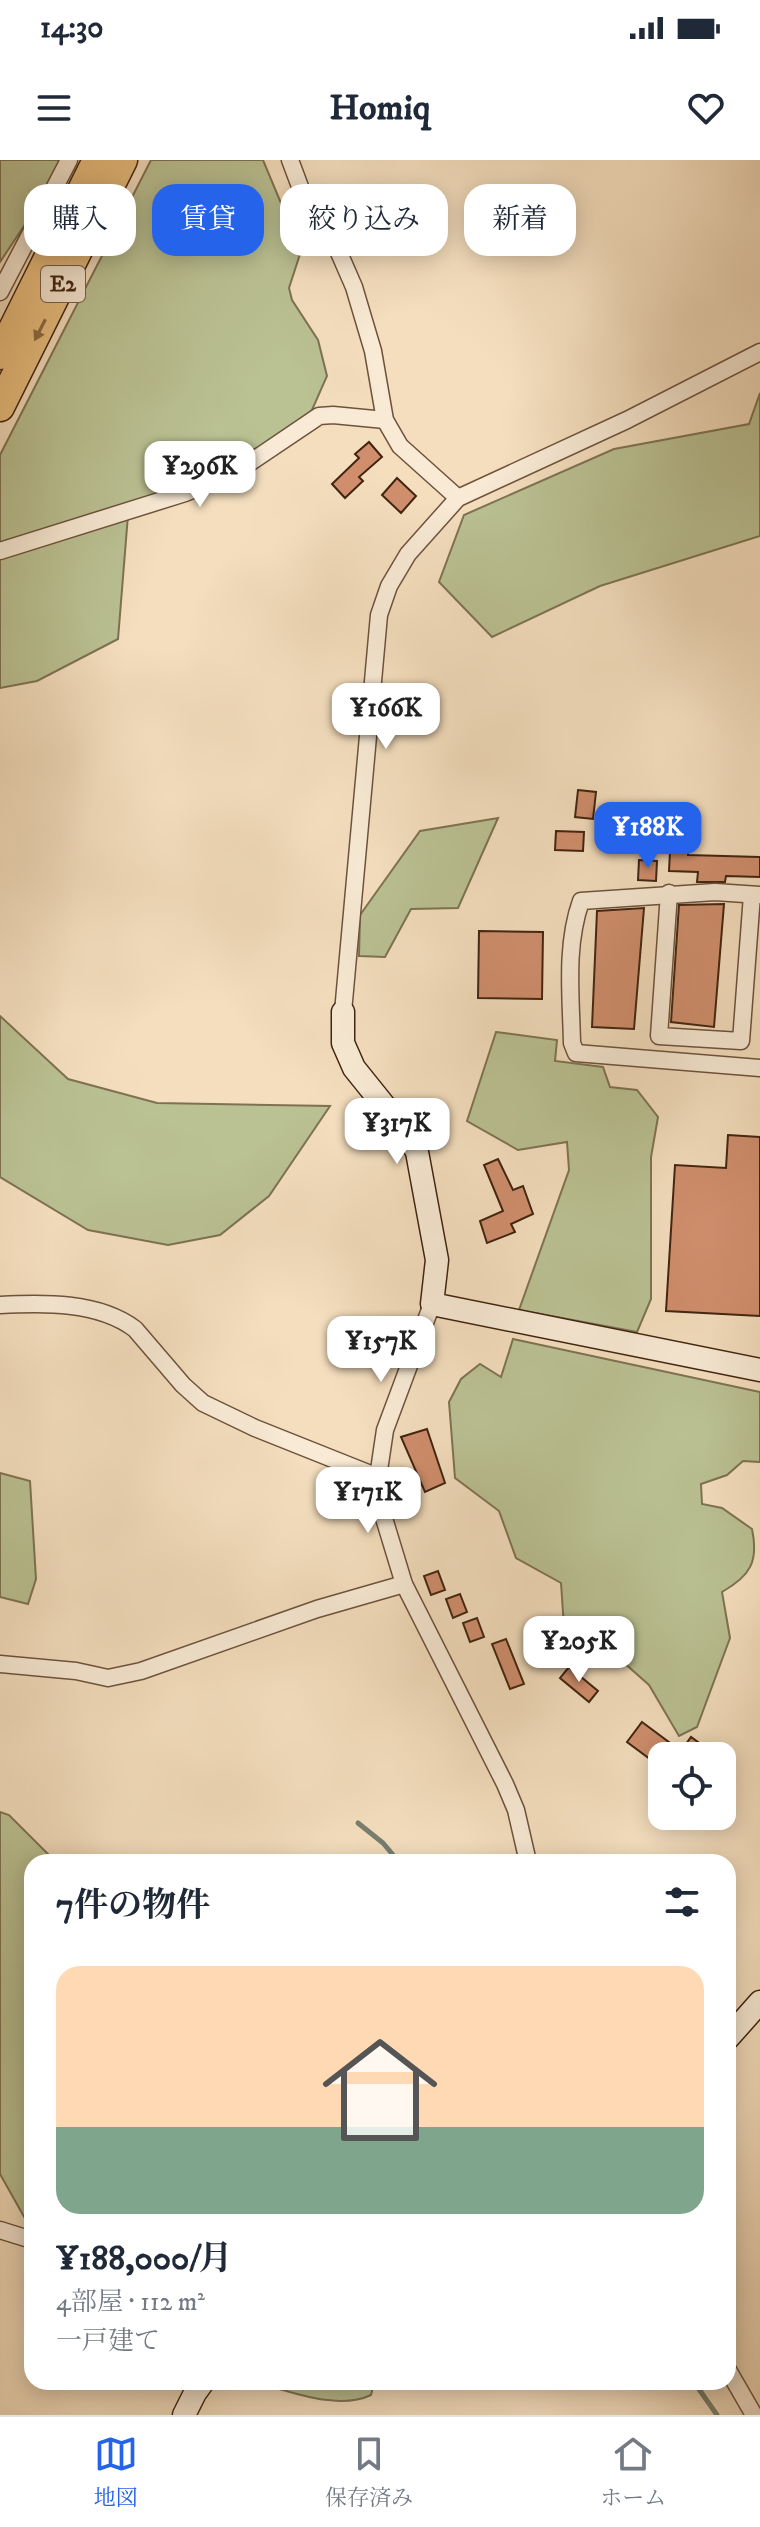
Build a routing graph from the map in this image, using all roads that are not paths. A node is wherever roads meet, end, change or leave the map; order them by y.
1 (69, 160) edge
2 (97, 160) edge
3 (123, 160) edge
4 (290, 160) edge
5 (0, 292) edge
6 (760, 352) edge
7 (0, 355) edge
8 (0, 407) edge
9 (385, 420) junction
10 (458, 498) junction
11 (0, 551) edge
12 (669, 893) junction
13 (756, 895) edge
14 (343, 1012) joint
15 (760, 1068) edge
16 (432, 1304) junction
17 (0, 1305) edge
18 (760, 1370) edge
19 (378, 1477) junction
20 (404, 1584) junction
21 (0, 1664) edge
22 (526, 1854) edge
23 (760, 2002) edge
24 (736, 2029) edge
25 (0, 2230) edge
26 (24, 2238) edge
27 (736, 2384) edge
28 (198, 2390) edge
29 (184, 2415) edge
30 (754, 2415) edge

1 - 5 street
2 - 7 highway, E2
3 -> 8 highway, E2
4 - 9 street
6 - 10 street
9 - 10 street
9 - 11 street
10 - 14 street
12 - 13 street
12 - 13 street
12 - 15 street
14 - 16 street
16 - 18 street
16 - 19 street
17 - 19 street
19 - 20 street
20 - 21 street
20 - 22 street
23 - 24 street
25 - 26 street
27 - 30 street
28 - 29 street

